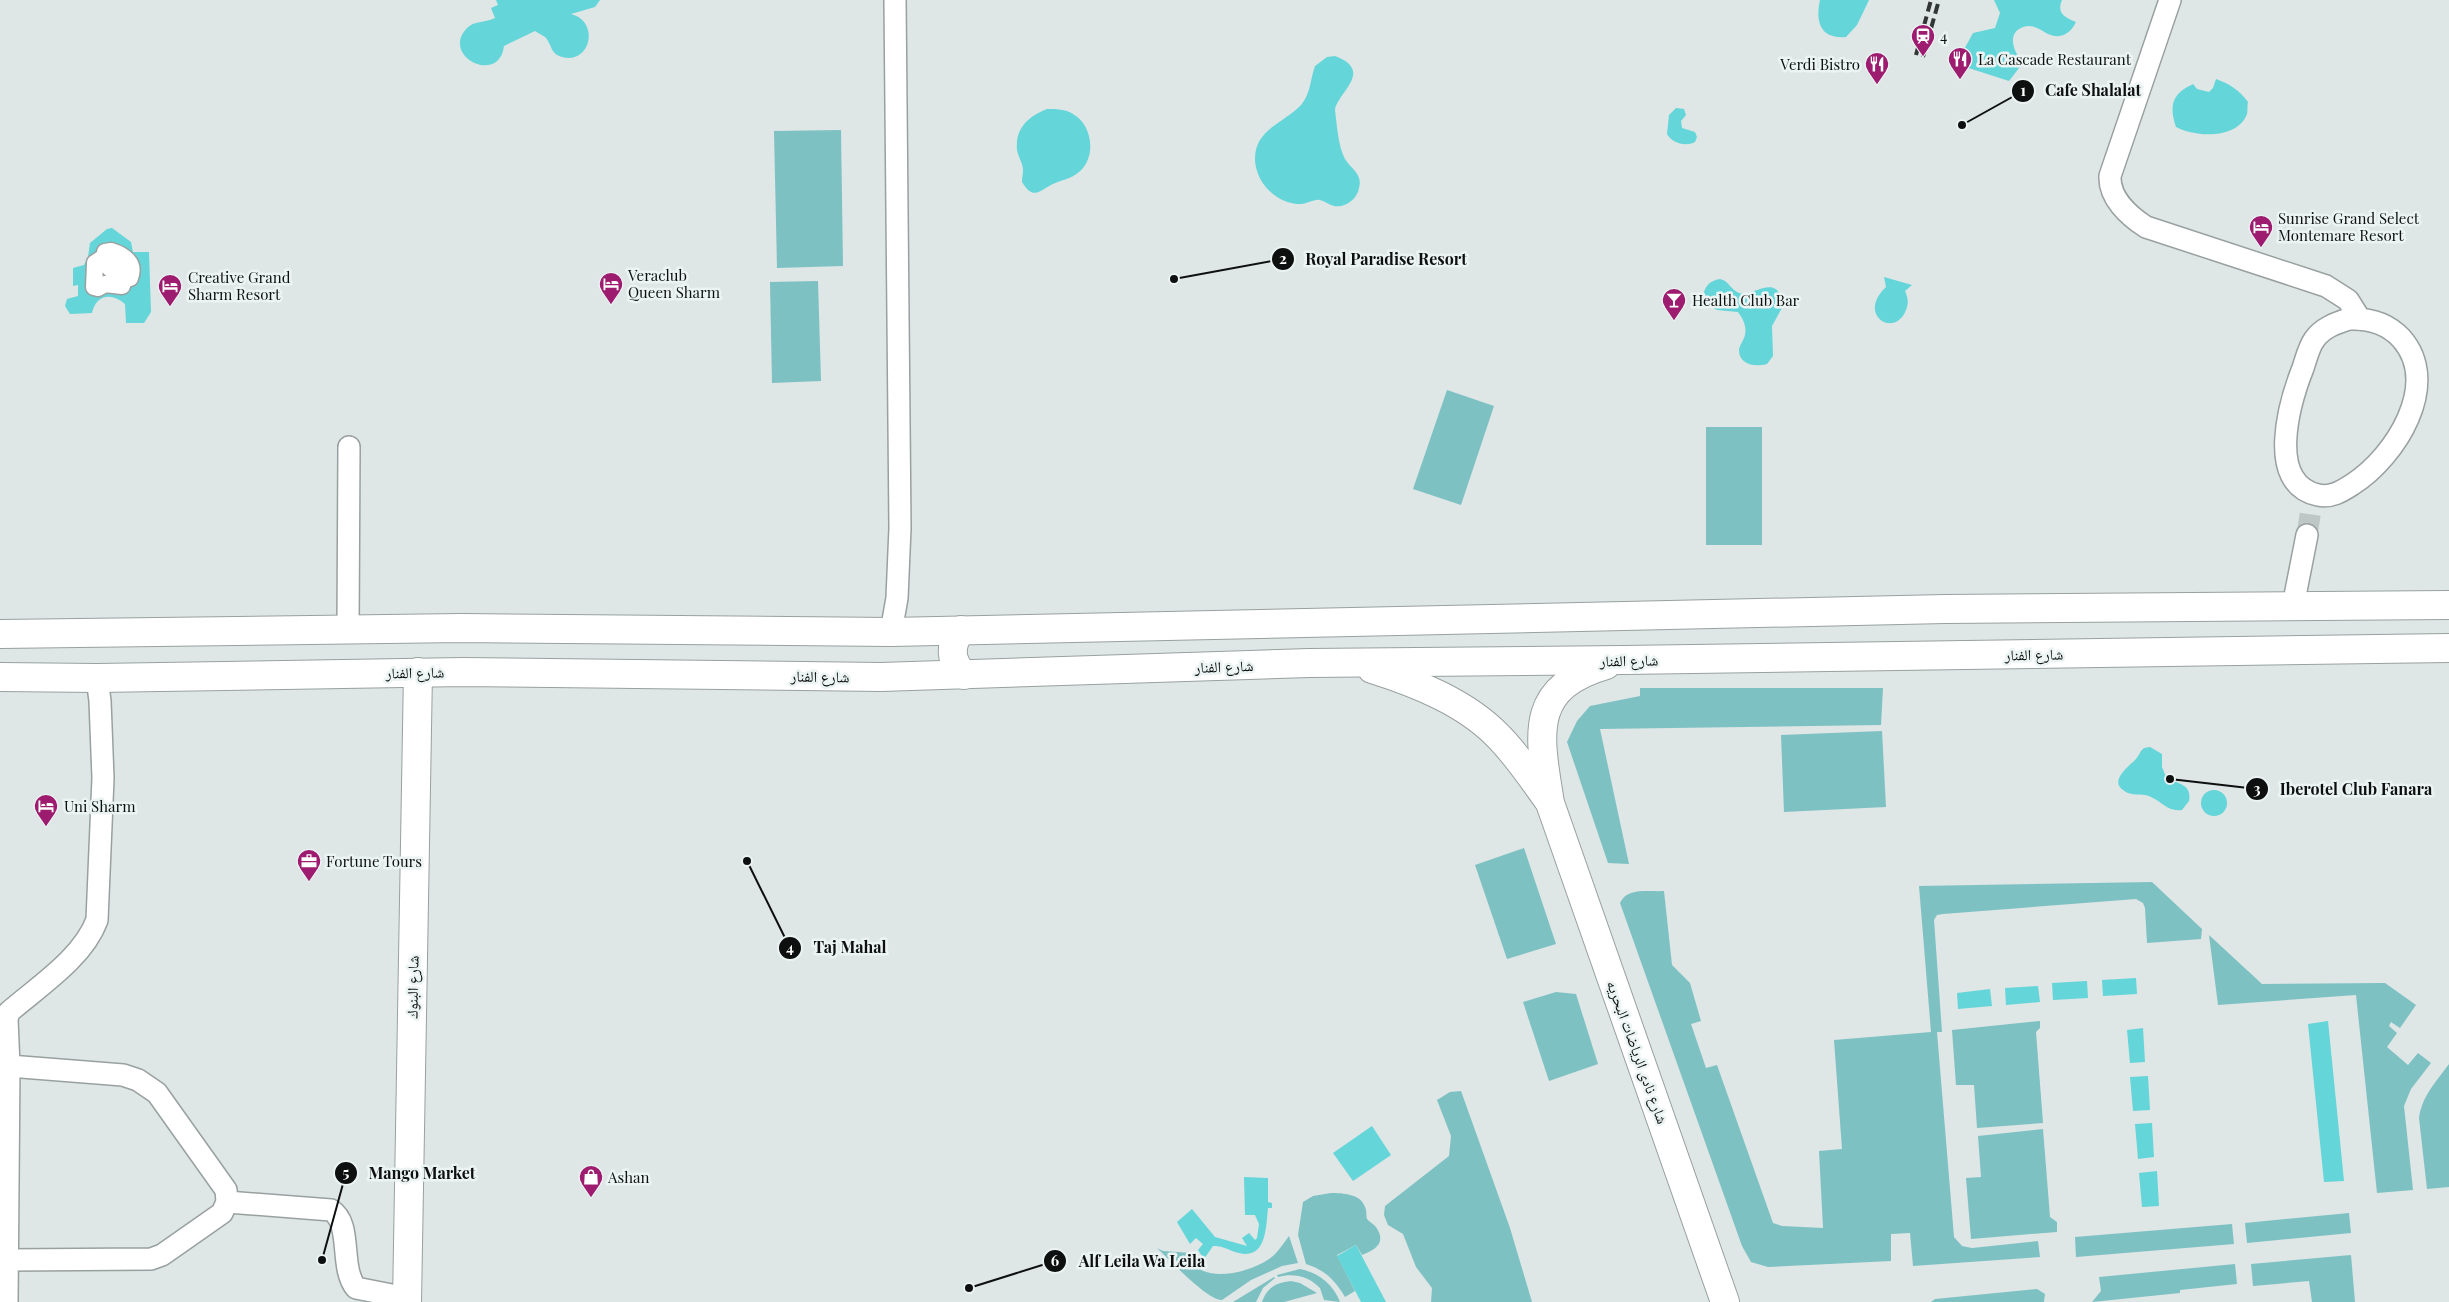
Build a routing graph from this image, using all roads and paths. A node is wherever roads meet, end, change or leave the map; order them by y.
1 (894, 0) edge
2 (2170, 0) edge
3 (2360, 319) junction
4 (349, 447) dead end
5 (2307, 534) tunnel mouth
6 (2449, 605) edge
7 (2293, 606) junction
8 (348, 630) junction
9 (961, 630) junction
10 (891, 632) junction
11 (0, 634) edge
12 (2449, 648) edge
13 (1624, 660) junction
14 (1354, 663) junction
15 (418, 672) junction
16 (964, 675) junction
17 (0, 677) edge
18 (881, 677) junction
19 (97, 678) junction
20 (1550, 803) junction
21 (9, 1066) junction
22 (227, 1202) junction
23 (7, 1260) junction
24 (407, 1300) edge
25 (7, 1302) edge
26 (1725, 1302) edge

1 - 10 street
2 - 3 street
3 - 3 street
4 - 8 street
5 - 7 street
6 - 7 main road
7 - 9 main road
8 - 10 main road
8 - 11 main road
9 - 10 main road
9 - 16 main road
10 - 18 main road
12 - 13 main road, شارع الفنار
13 - 14 main road, شارع الفنار
13 - 20 main road, شارع نادى الرياضات البحريه
14 - 16 main road, شارع الفنار
14 - 20 main road, شارع نادى الرياضات البحريه
15 - 18 main road, شارع الفنار
15 - 19 main road, شارع الفنار
15 - 24 main road, شارع البنوك
16 - 18 main road, شارع الفنار
17 - 19 main road, شارع الفنار
19 - 21 street
20 - 26 main road, شارع نادى الرياضات البحريه
21 - 22 street
21 - 23 street
22 - 23 street
22 - 24 street
23 - 25 street

